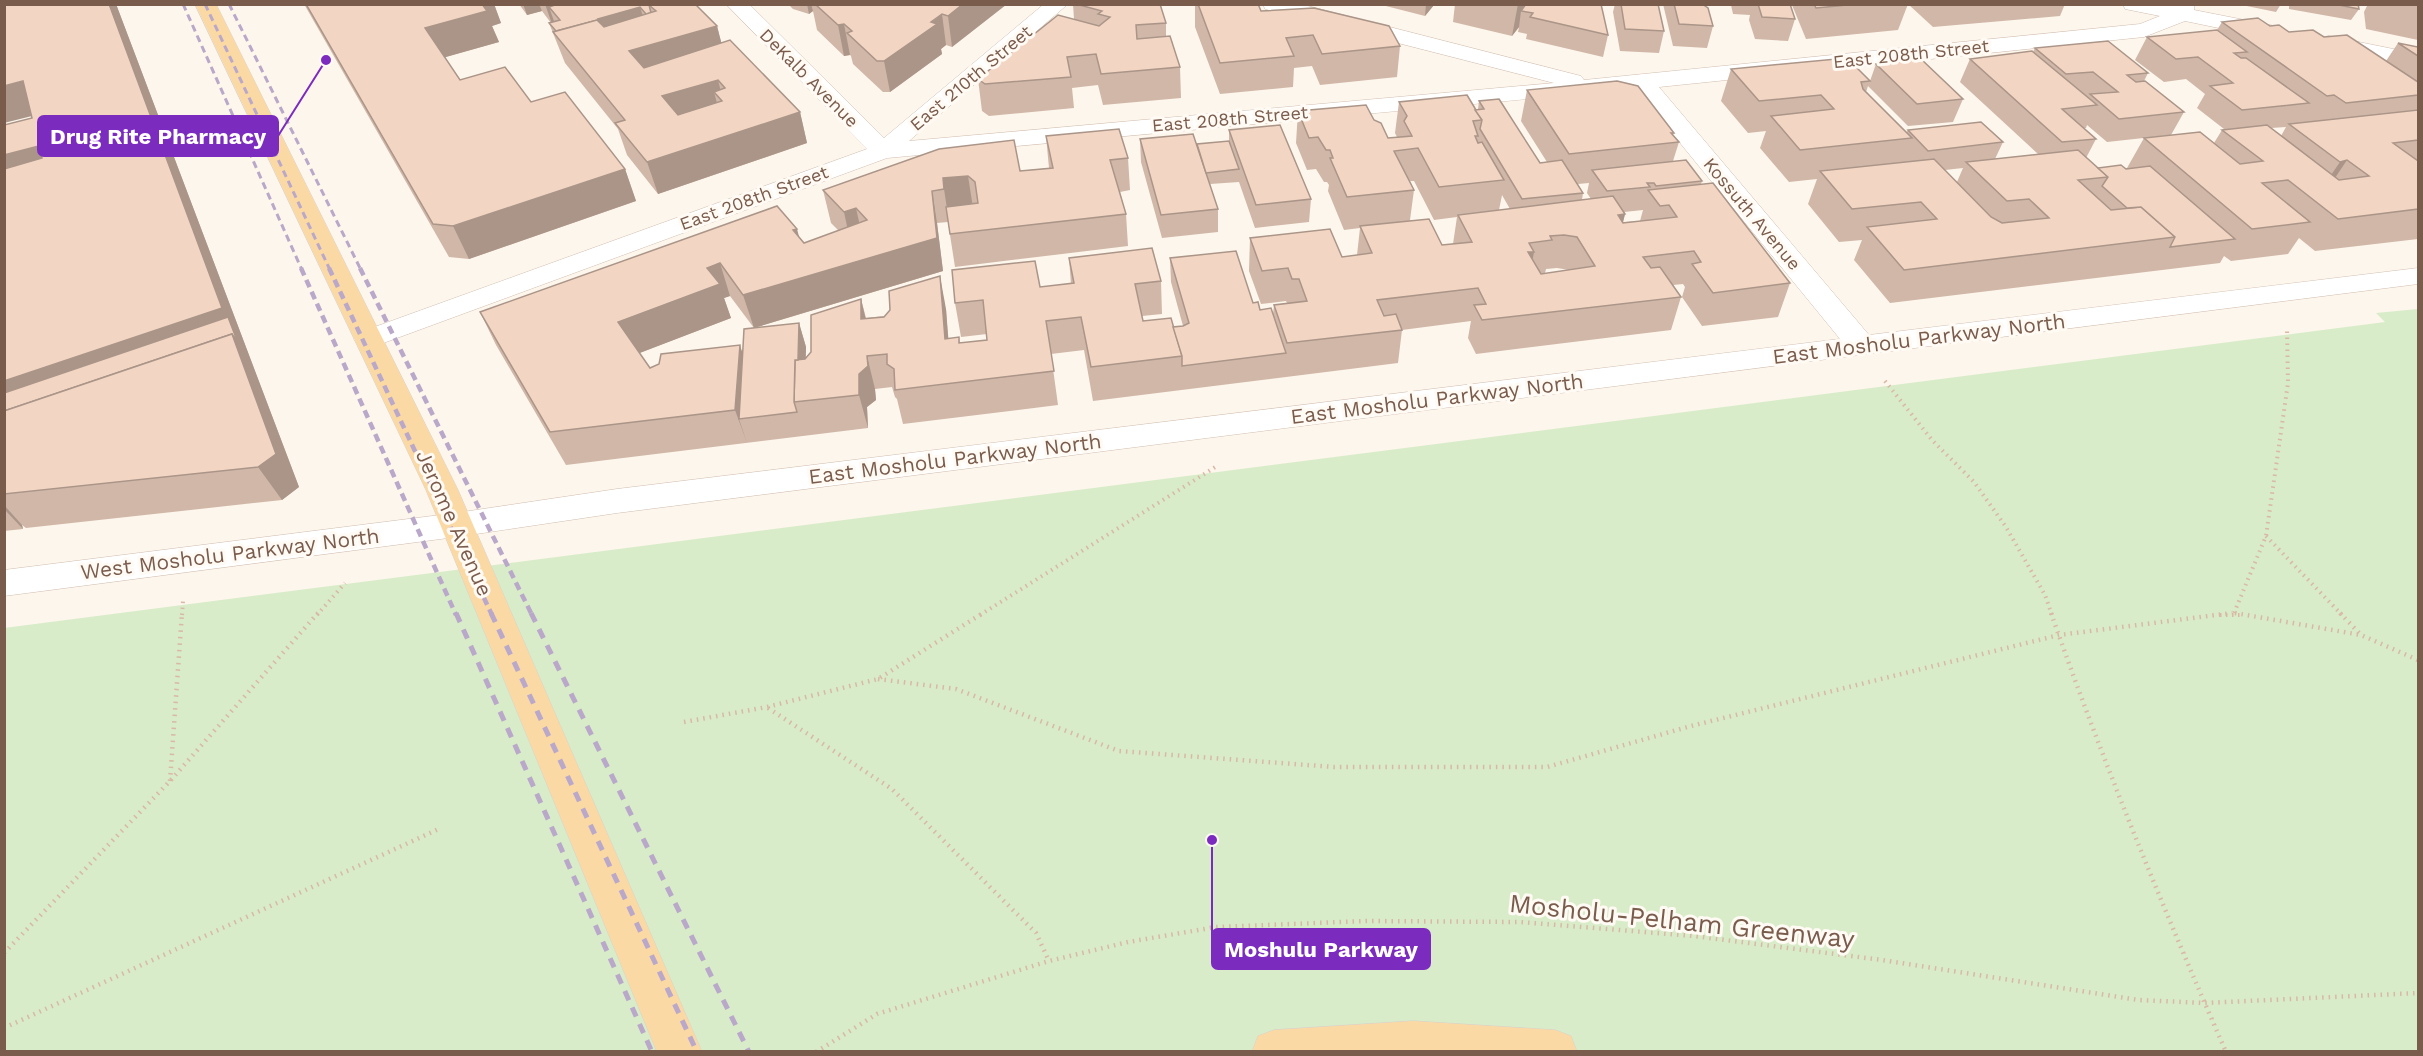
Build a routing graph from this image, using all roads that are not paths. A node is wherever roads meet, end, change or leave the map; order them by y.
1 (205, 4) edge
2 (736, 4) edge
3 (1058, 4) edge
4 (1273, 4) edge
5 (2133, 4) edge
6 (2183, 9) edge
7 (2284, 34) edge
8 (2307, 39) edge
9 (2418, 61) edge
10 (1642, 82) junction
11 (1591, 86) junction
12 (883, 151) junction
13 (2418, 276) edge
14 (368, 339) junction
15 (1862, 346) junction
16 (456, 525) junction
17 (4, 583) edge
18 (680, 1052) edge
19 (1274, 1052) edge
20 (1555, 1052) edge

1 - 14 main road, Jerome Avenue
2 - 12 street, DeKalb Avenue
3 - 12 street, East 210th Street
4 - 11 street
5 - 6 street
6 - 7 street
6 - 10 street, East 208th Street
8 - 9 street
10 - 11 street, East 208th Street
10 - 15 street, Kossuth Avenue
11 - 12 street, East 208th Street
12 - 14 street, East 208th Street
13 - 15 street, East Mosholu Parkway North
14 - 16 main road, Jerome Avenue
15 - 16 street, East Mosholu Parkway North
16 - 17 street, West Mosholu Parkway North
16 - 18 main road, Jerome Avenue
19 - 20 main road

